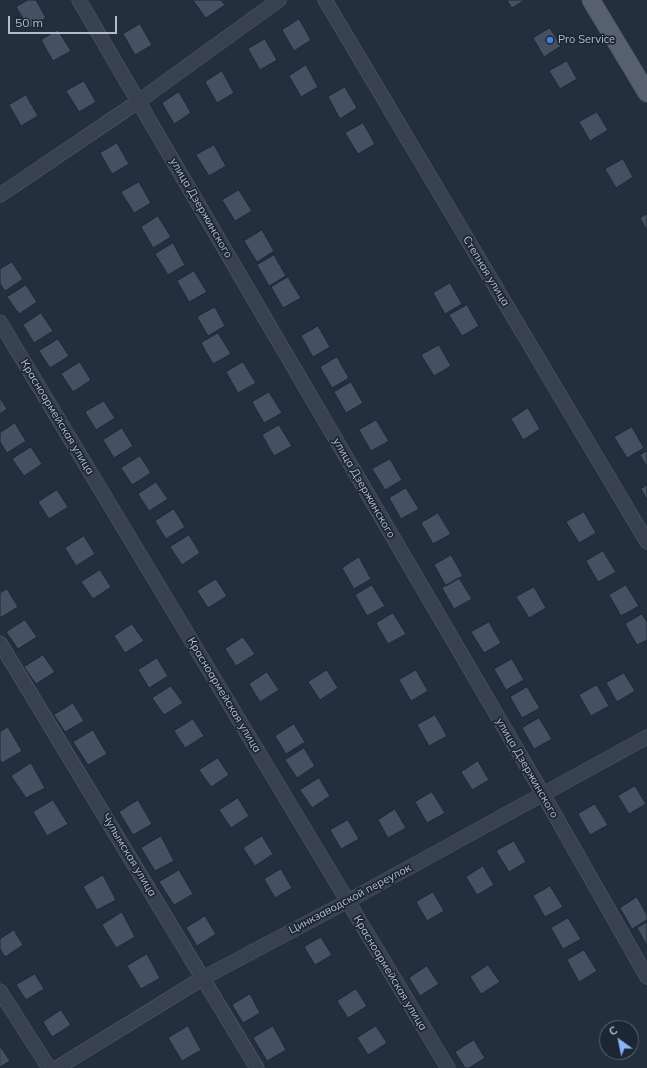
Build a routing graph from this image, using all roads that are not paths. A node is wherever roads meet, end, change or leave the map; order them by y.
1 (79, 0) edge
2 (279, 0) edge
3 (325, 0) edge
4 (592, 0) edge
5 (647, 94) edge
6 (139, 101) junction
7 (0, 195) edge
8 (0, 322) edge
9 (647, 542) edge
10 (0, 643) edge
11 (647, 736) edge
12 (542, 794) junction
13 (348, 902) junction
14 (647, 977) edge
15 (203, 978) junction
16 (0, 991) edge
17 (49, 1068) edge
18 (57, 1068) edge
19 (257, 1068) edge
20 (448, 1068) edge

1 - 6 street, улица Дзержинского
2 - 6 street
3 - 9 street, Степная улица
4 - 5 main road
6 - 7 street
6 - 12 street, улица Дзержинского
8 - 13 street, Красноармейская улица
10 - 15 street, Чулымская улица
11 - 12 street, Цинкзаводской переулок
12 - 13 street, Цинкзаводской переулок
12 - 14 street, улица Дзержинского
13 - 15 street, Цинкзаводской переулок
13 - 20 street, Красноармейская улица
15 - 18 street, Цинкзаводской переулок
15 - 19 street, Чулымская улица
16 - 17 street

